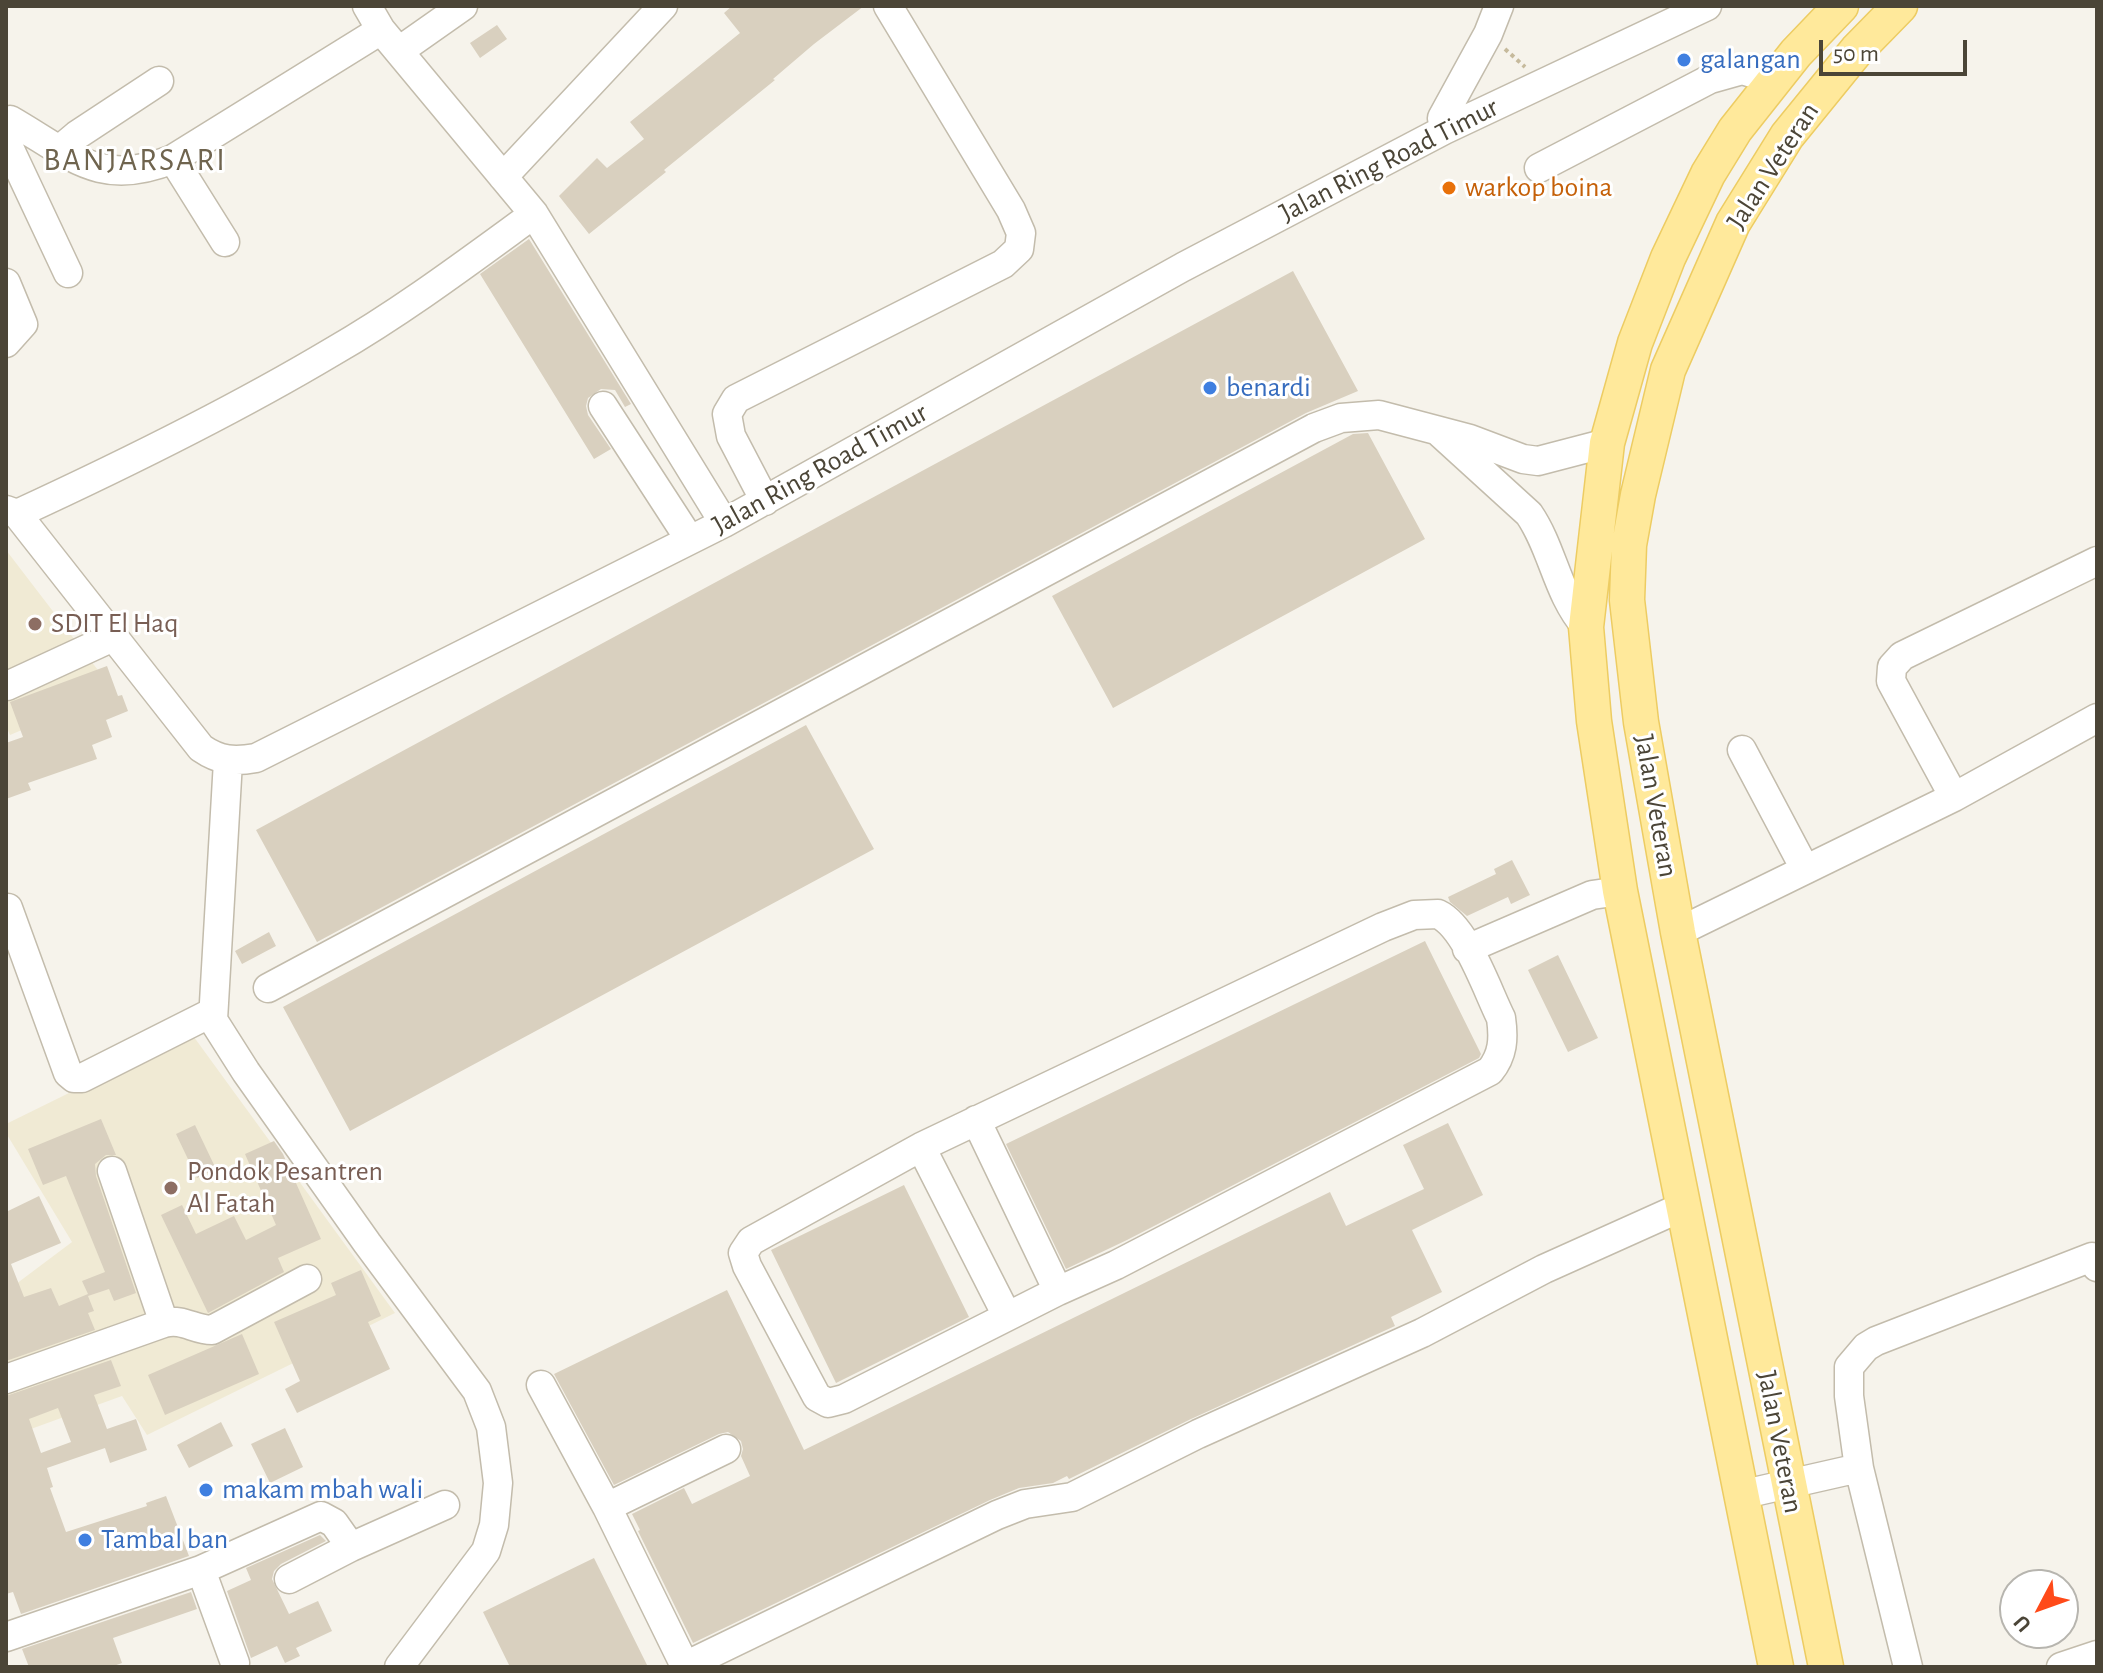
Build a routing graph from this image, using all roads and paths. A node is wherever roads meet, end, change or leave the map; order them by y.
1 (463, 6) edge
2 (663, 6) edge
3 (888, 6) edge
4 (1499, 6) edge
5 (1707, 6) edge
6 (1841, 6) edge
7 (1900, 6) edge
8 (382, 29) edge
9 (1488, 34) junction
10 (1774, 80) junction
11 (159, 81) dead end
12 (1543, 83) junction
13 (7, 124) edge
14 (1444, 130) junction
15 (58, 151) junction
16 (173, 159) junction
17 (1539, 168) dead end
18 (503, 177) junction
19 (534, 214) junction
20 (225, 242) dead end
21 (68, 273) dead end
22 (6, 283) edge
23 (6, 343) edge
24 (603, 406) dead end
25 (1436, 429) junction
26 (1607, 443) junction
27 (765, 501) junction
28 (11, 512) edge
29 (724, 523) junction
30 (690, 540) junction
31 (2097, 561) edge
32 (1586, 627) junction
33 (113, 637) junction
34 (7, 686) edge
35 (2097, 718) edge
36 (1742, 750) dead end
37 (228, 761) junction
38 (1954, 797) junction
39 (1805, 869) junction
40 (1604, 893) junction
41 (8, 908) dead end
42 (1678, 932) junction
43 (1467, 949) junction
44 (268, 988) dead end
45 (213, 1012) junction
46 (976, 1120) junction
47 (921, 1147) junction
48 (112, 1171) dead end
49 (1667, 1213) junction
50 (2095, 1260) edge
51 (307, 1279) dead end
52 (1058, 1291) junction
53 (1007, 1316) junction
54 (164, 1323) junction
55 (6, 1379) edge
56 (541, 1385) dead end
57 (726, 1449) dead end
58 (1859, 1468) junction
59 (1789, 1484) junction
60 (1740, 1495) junction
61 (445, 1505) dead end
62 (607, 1507) junction
63 (351, 1547) junction
64 (201, 1570) junction
65 (289, 1579) dead end
66 (6, 1637) edge
67 (2097, 1655) edge
68 (235, 1663) dead end
69 (399, 1667) edge
70 (684, 1667) edge
71 (1776, 1667) edge
72 (1826, 1667) edge
73 (1908, 1667) edge
74 (2061, 1667) edge

1 - 8 street
2 - 18 street
3 - 27 street
4 - 9 street
5 - 12 street, Jalan Ring Road Timur
6 - 10 main road, Jalan Veteran
7 - 42 main road, Jalan Veteran
8 - 16 street
8 - 18 street
9 - 12 path
9 - 14 street
10 - 17 street
10 - 26 main road, Jalan Veteran
11 - 15 street
12 - 14 street, Jalan Ring Road Timur
13 - 15 street
13 - 21 street
14 - 27 street, Jalan Ring Road Timur
15 - 16 street
16 - 20 street
18 - 19 street
19 - 28 street
19 - 29 street
22 - 23 street
24 - 30 street
25 - 26 street
25 - 32 street
25 - 44 street
26 - 32 main road, Jalan Veteran
27 - 29 street, Jalan Ring Road Timur
28 - 33 street
29 - 30 street, Jalan Ring Road Timur
30 - 37 street, Jalan Ring Road Timur
31 - 38 street
32 - 40 main road, Jalan Veteran
33 - 34 street
33 - 37 street
35 - 38 street
36 - 39 street
37 - 45 street
38 - 39 street
39 - 42 street
40 - 43 street
40 - 49 main road, Jalan Veteran
41 - 45 street
42 - 59 main road, Jalan Veteran
43 - 46 street
43 - 52 street
45 - 69 street
46 - 47 street
46 - 52 street
47 - 53 street
47 - 53 street
48 - 54 street
49 - 60 main road, Jalan Veteran
49 - 70 street
50 - 58 street
51 - 54 street
52 - 53 street
54 - 55 street
56 - 62 street
57 - 62 street
58 - 59 street
58 - 73 street
59 - 60 street
59 - 72 main road, Jalan Veteran
60 - 71 main road, Jalan Veteran
61 - 63 street
62 - 70 street
63 - 64 street
63 - 65 street
64 - 66 street
64 - 68 street
67 - 74 street

